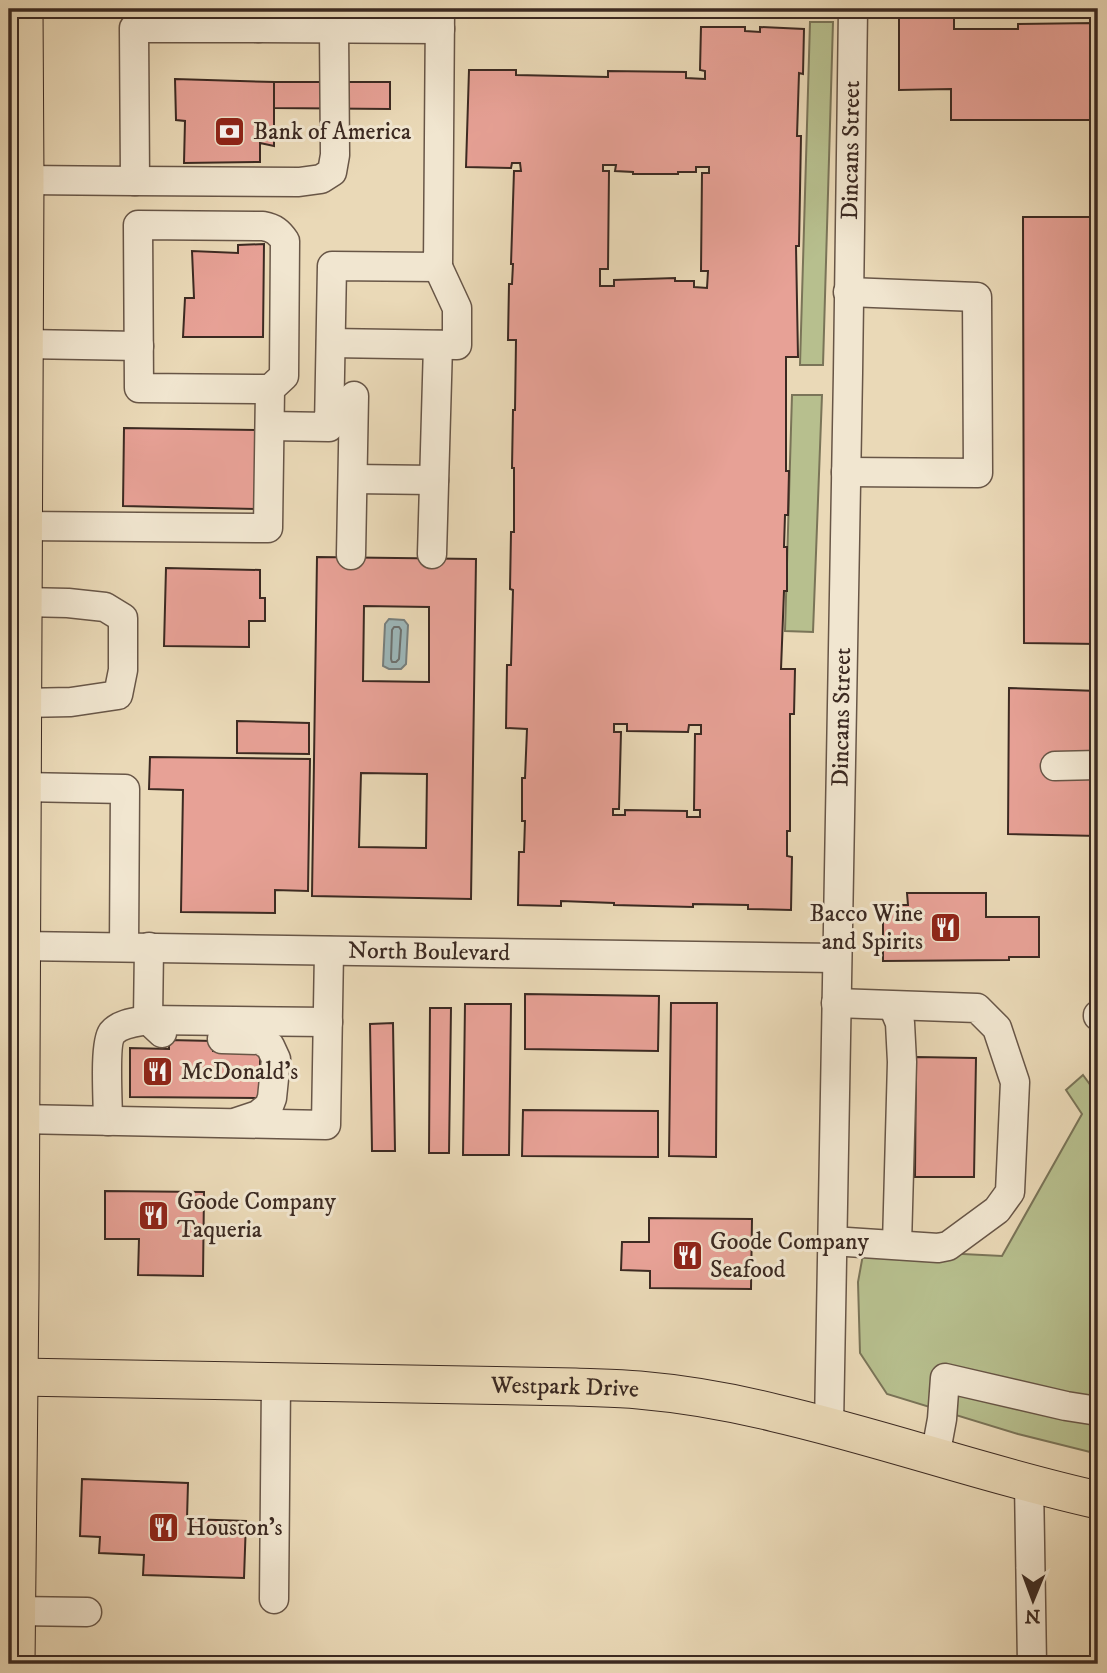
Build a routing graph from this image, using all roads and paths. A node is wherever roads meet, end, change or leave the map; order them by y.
1 (24, 9) edge
2 (853, 9) edge
3 (156, 18) edge
4 (258, 19) edge
5 (440, 19) edge
6 (334, 29) junction
7 (25, 180) junction
8 (135, 181) junction
9 (17, 220) edge
10 (438, 267) junction
11 (848, 292) junction
12 (331, 343) junction
13 (438, 345) junction
14 (139, 346) junction
15 (19, 354) edge
16 (271, 389) junction
17 (354, 396) dead end
18 (270, 426) junction
19 (16, 435) edge
20 (846, 472) junction
21 (352, 478) junction
22 (434, 480) junction
23 (19, 536) edge
24 (432, 554) dead end
25 (351, 555) dead end
26 (23, 602) junction
27 (18, 727) edge
28 (1098, 765) edge
29 (1055, 766) dead end
30 (22, 787) junction
31 (21, 946) junction
32 (137, 947) junction
33 (329, 951) junction
34 (836, 958) junction
35 (836, 1003) junction
36 (893, 1006) junction
37 (148, 1020) junction
38 (328, 1022) junction
39 (14, 1046) edge
40 (19, 1119) junction
41 (108, 1121) junction
42 (234, 1123) junction
43 (832, 1241) junction
44 (897, 1244) junction
45 (14, 1377) edge
46 (276, 1382) junction
47 (1098, 1412) edge
48 (829, 1426) junction
49 (935, 1457) junction
50 (1029, 1483) junction
51 (1098, 1500) edge
52 (274, 1599) dead end
53 (16, 1611) junction
54 (87, 1612) dead end
55 (16, 1664) edge
56 (1032, 1664) edge

1 - 7 main road
2 - 11 street, Dincans Street
3 - 4 street
3 - 8 street
4 - 6 street
5 - 6 street
5 - 10 street
6 - 8 street
7 - 8 street
7 - 9 main road
9 - 15 main road
10 - 12 street
10 - 13 street
11 - 20 street, Dincans Street
11 - 20 street
12 - 13 street
12 - 18 street
13 - 22 street
14 - 15 street
14 - 16 street
14 - 16 street
15 - 19 main road
16 - 18 street
17 - 21 street
18 - 23 street
19 - 23 main road
20 - 34 street, Dincans Street
21 - 22 street
21 - 25 street
22 - 24 street
23 - 26 main road
26 - 27 main road
26 - 27 street
27 - 30 main road
28 - 29 street
30 - 31 main road
30 - 32 street
31 - 32 street, North Boulevard
31 - 39 main road
32 - 33 street, North Boulevard
32 - 37 street
33 - 34 street, North Boulevard
33 - 38 street
34 - 35 street, Dincans Street
35 - 36 street
35 - 43 street, Dincans Street
36 - 44 street
36 - 44 street
37 - 38 street
37 - 41 street
37 - 42 street
38 - 42 street
39 - 40 main road
40 - 41 street
40 - 45 main road
41 - 42 street
43 - 44 street
43 - 48 street, Dincans Street
45 - 46 main road, Westpark Drive
45 - 53 main road
46 - 48 main road, Westpark Drive
46 - 52 street
47 - 49 street
48 - 49 main road, Westpark Drive
49 - 50 main road, Westpark Drive
50 - 51 main road, Westpark Drive
50 - 56 street
53 - 54 street
53 - 55 main road

